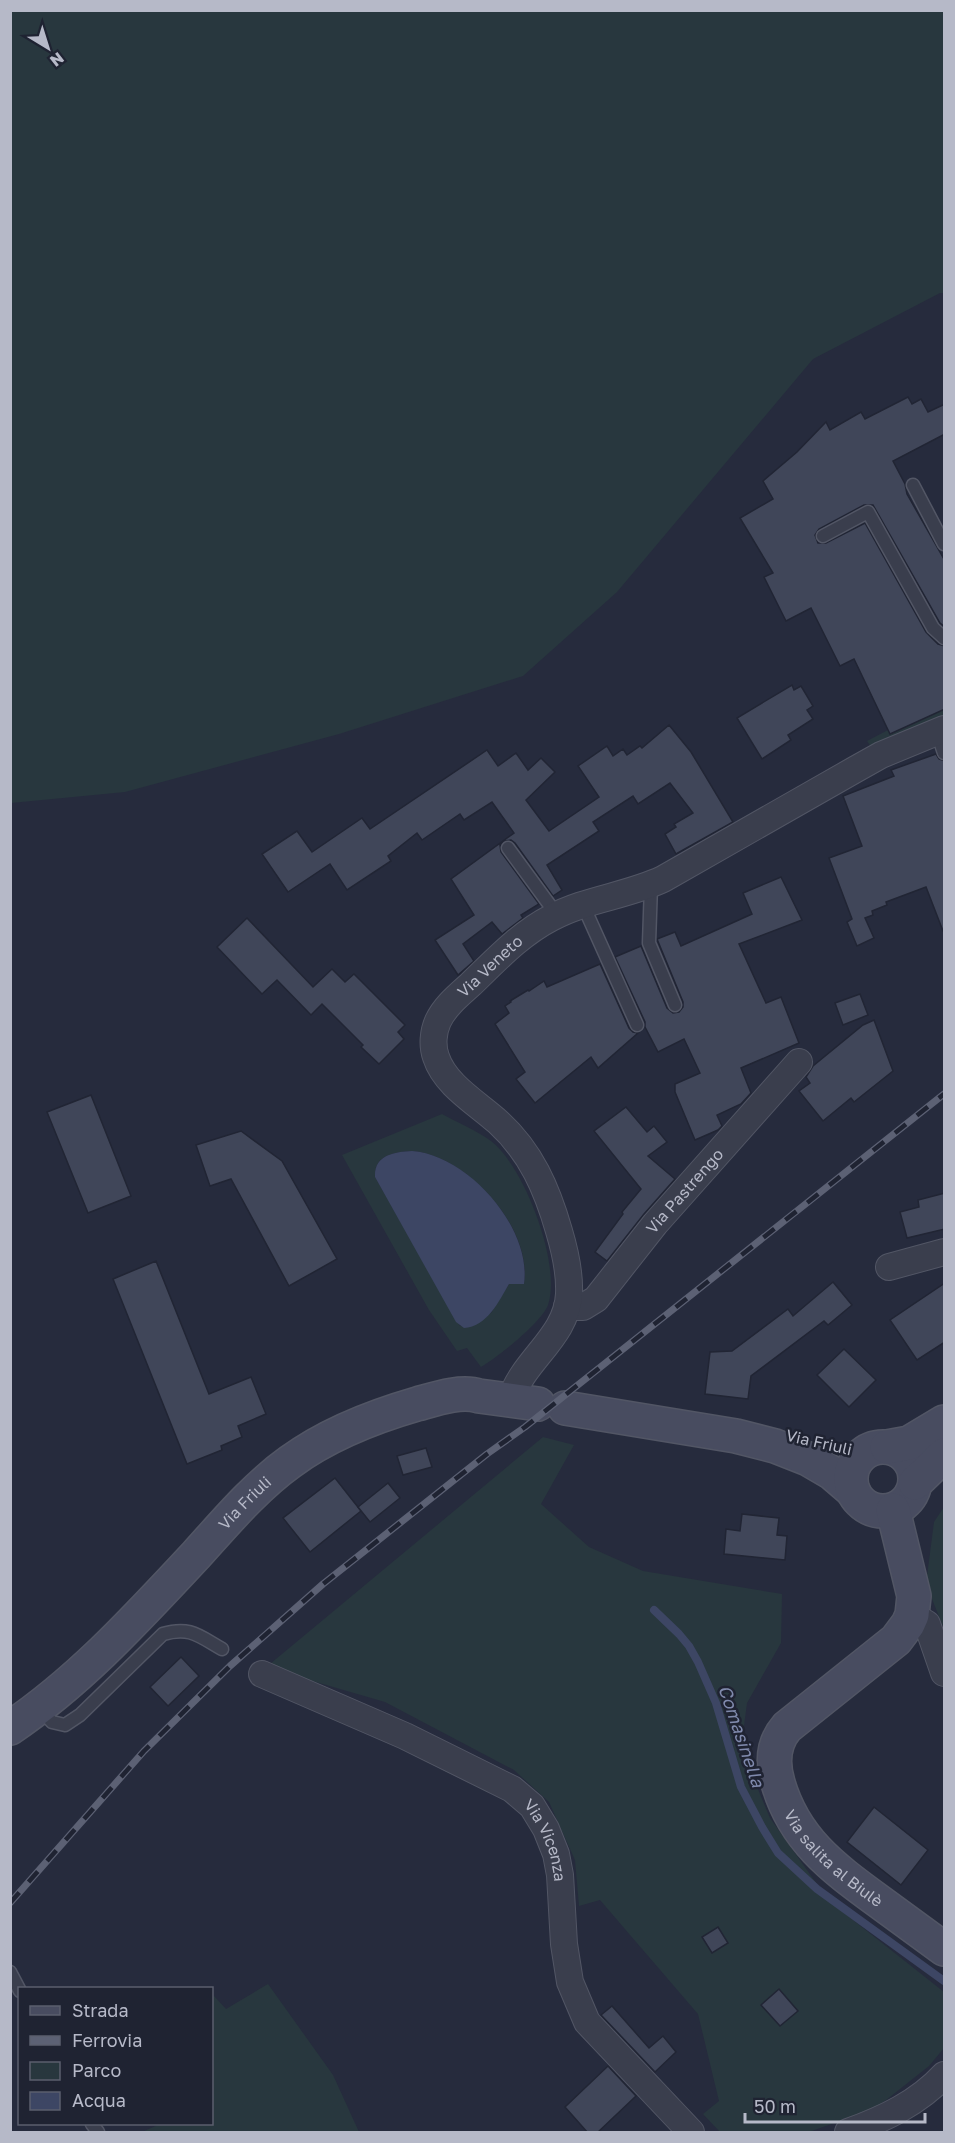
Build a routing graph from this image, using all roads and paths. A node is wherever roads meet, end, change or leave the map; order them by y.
1 (913, 485) dead end
2 (823, 536) dead end
3 (945, 544) edge
4 (944, 635) edge
5 (942, 738) edge
6 (508, 848) dead end
7 (651, 885) junction
8 (583, 905) junction
9 (557, 915) junction
10 (675, 1005) dead end
11 (637, 1025) dead end
12 (799, 1062) dead end
13 (945, 1252) edge
14 (889, 1267) dead end
15 (567, 1307) junction
16 (538, 1404) junction
17 (945, 1422) edge
18 (736, 1436) junction
19 (876, 1450) junction
20 (945, 1455) edge
21 (915, 1483) junction
22 (853, 1491) junction
23 (892, 1510) junction
24 (912, 1615) junction
25 (222, 1649) dead end
26 (945, 1673) edge
27 (262, 1674) dead end
28 (40, 1708) junction
29 (10, 1728) edge
30 (945, 1949) edge
31 (10, 1972) edge
32 (18, 1987) edge
33 (945, 2075) edge
34 (691, 2133) edge
35 (848, 2133) edge

1 - 3 lane
2 - 4 lane
5 - 7 street, Via Veneto
6 - 9 lane
7 - 8 street, Via Veneto
7 - 10 lane
8 - 9 street, Via Veneto
8 - 11 lane
9 - 15 street, Via Veneto
12 - 15 street, Via Pastrengo
13 - 14 street
15 - 16 street, Via Veneto
16 - 18 street, Via Friuli
16 - 28 street, Via Friuli
17 - 19 street, Via Friuli
18 - 19 street, Via Friuli
18 - 22 street, Via Friuli
19 - 21 street
19 - 22 street
20 - 21 street
21 - 23 street
22 - 23 street
23 - 24 street
24 - 26 street
24 - 30 street, Via salita al Biulè
25 - 28 lane
27 - 34 street, Via Vicenza
28 - 29 street, Via Friuli
31 - 32 lane
33 - 35 street

